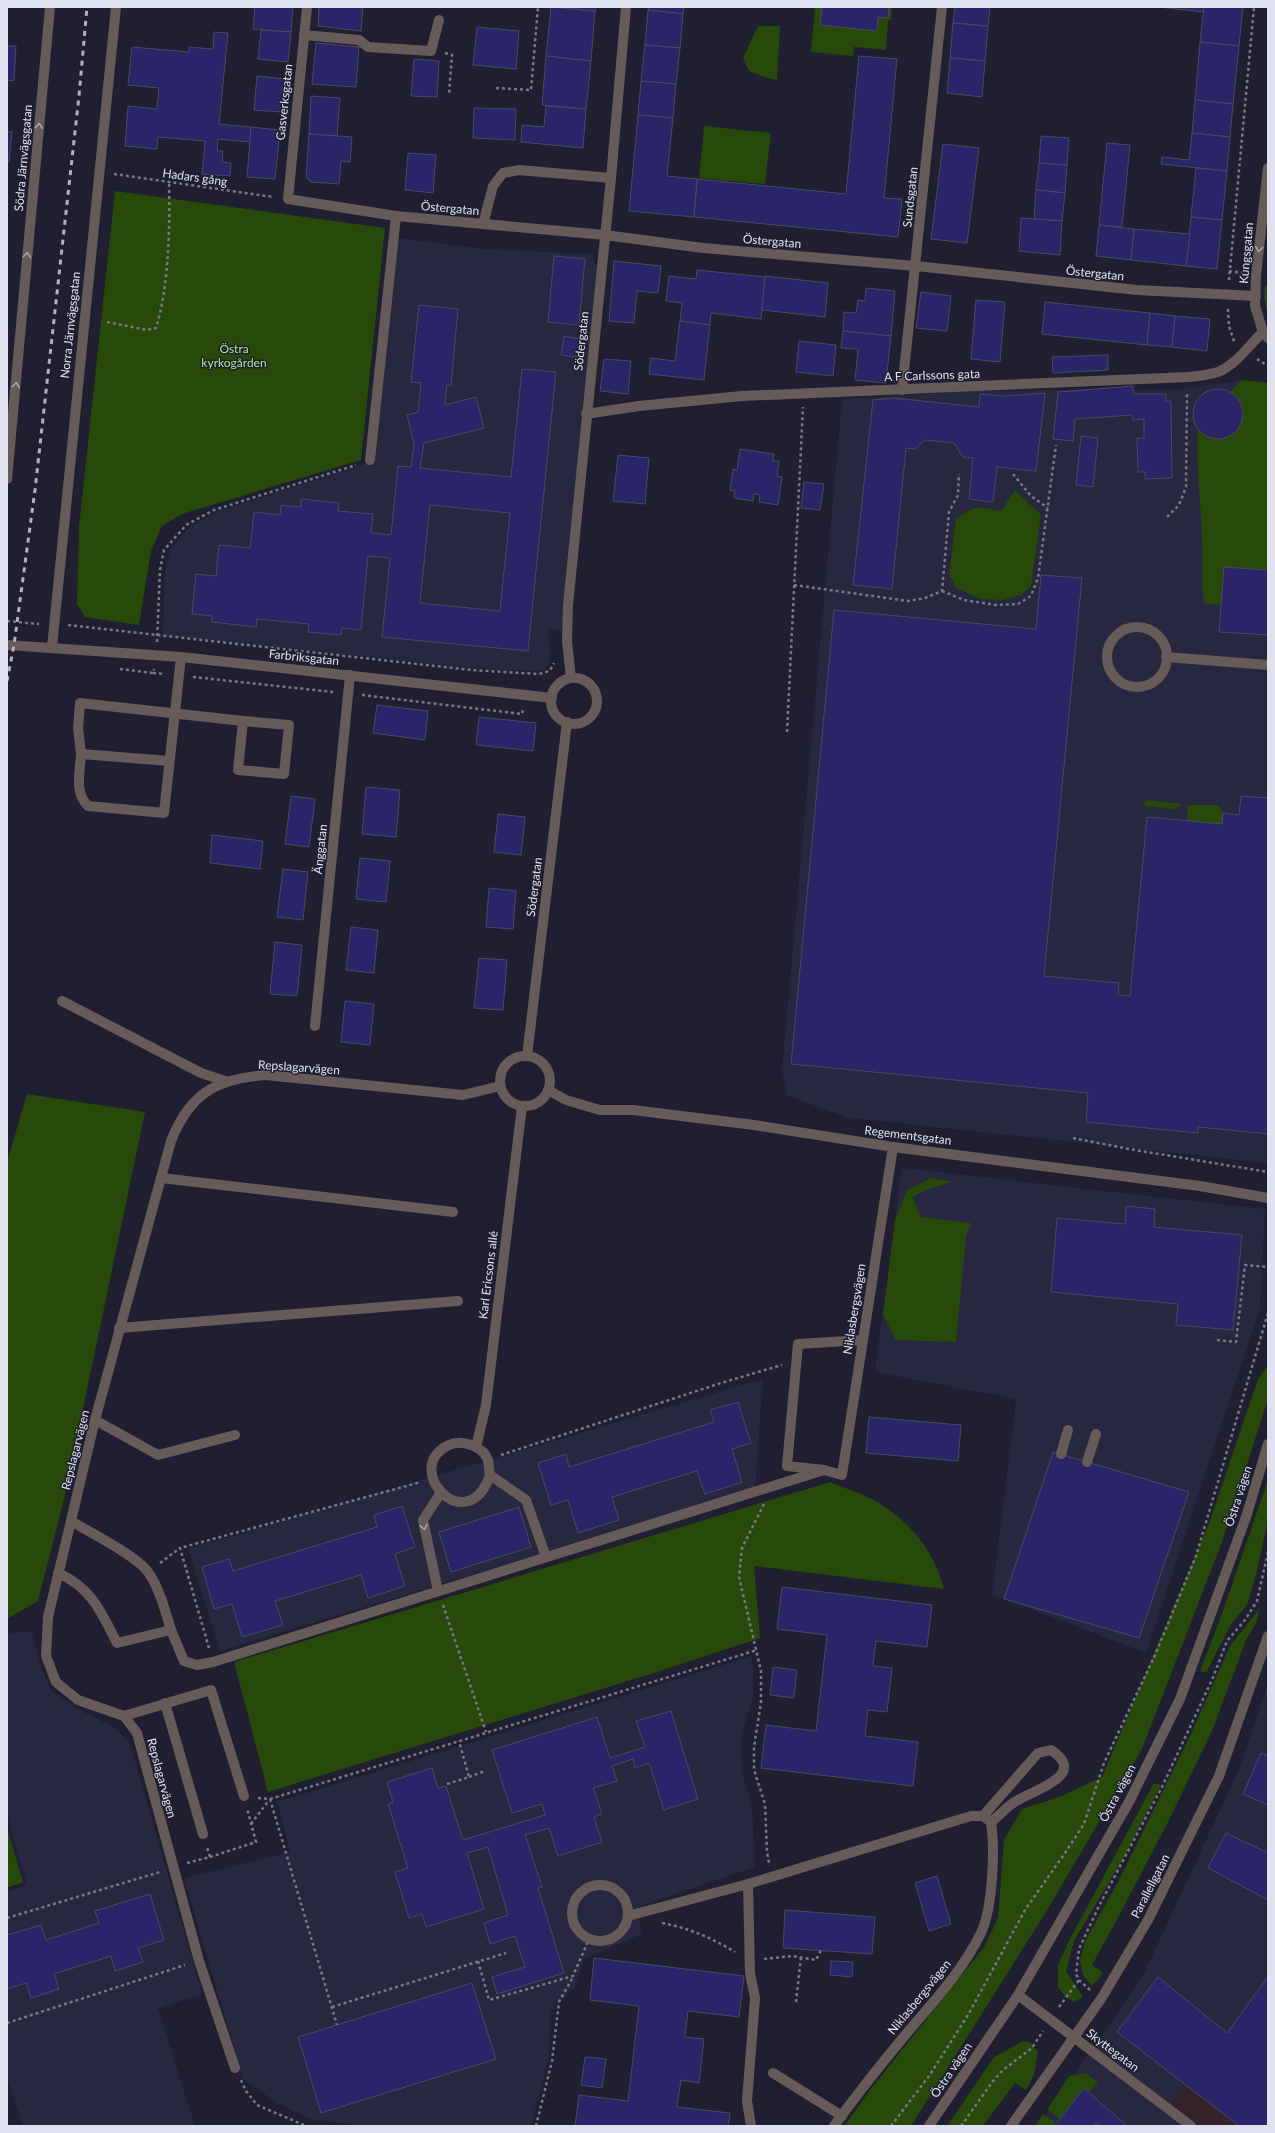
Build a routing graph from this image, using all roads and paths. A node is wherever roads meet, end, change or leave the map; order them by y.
1 (50, 7) edge
2 (116, 7) edge
3 (307, 7) edge
4 (538, 7) edge
5 (626, 7) edge
6 (942, 7) edge
7 (1254, 7) edge
8 (439, 20) dead end
9 (304, 35) junction
10 (430, 51) junction
11 (496, 88) dead end
12 (449, 94) dead end
13 (1268, 168) edge
14 (99, 172) junction
15 (611, 178) junction
16 (169, 182) junction
17 (288, 199) junction
18 (396, 216) junction
19 (484, 224) junction
20 (605, 235) junction
21 (916, 266) junction
22 (1229, 295) junction
23 (1256, 296) junction
24 (107, 322) dead end
25 (1266, 335) edge
26 (1189, 377) junction
27 (902, 390) junction
28 (804, 392) junction
29 (586, 414) junction
30 (1056, 445) dead end
31 (370, 460) joint
32 (959, 474) dead end
33 (1013, 474) dead end
34 (7, 479) edge
35 (1048, 508) junction
36 (1167, 517) dead end
37 (794, 585) junction
38 (942, 591) junction
39 (7, 622) edge
40 (53, 625) junction
41 (157, 636) junction
42 (7, 645) edge
43 (52, 647) junction
44 (181, 657) junction
45 (1166, 657) junction
46 (554, 660) dead end
47 (1268, 665) edge
48 (350, 675) junction
49 (571, 678) junction
50 (552, 698) junction
51 (175, 713) junction
52 (243, 721) junction
53 (567, 722) junction
54 (787, 732) dead end
55 (81, 754) junction
56 (169, 760) junction
57 (62, 1001) dead end
58 (315, 1026) dead end
59 (527, 1056) junction
60 (225, 1081) junction
61 (500, 1086) junction
62 (548, 1090) junction
63 (522, 1106) junction
64 (1073, 1138) dead end
65 (892, 1146) junction
66 (1268, 1172) edge
67 (161, 1178) junction
68 (1268, 1198) edge
69 (453, 1212) dead end
70 (1268, 1267) edge
71 (458, 1301) dead end
72 (1268, 1313) edge
73 (119, 1328) junction
74 (863, 1340) junction
75 (1217, 1340) dead end
76 (796, 1366) junction
77 (95, 1420) junction
78 (1068, 1430) dead end
79 (1096, 1434) dead end
80 (235, 1435) dead end
81 (1268, 1444) edge
82 (476, 1447) junction
83 (1061, 1454) dead end
84 (487, 1459) junction
85 (1087, 1462) dead end
86 (824, 1470) junction
87 (490, 1475) junction
88 (432, 1479) junction
89 (773, 1486) junction
90 (440, 1494) junction
91 (71, 1521) junction
92 (180, 1548) junction
93 (1268, 1552) edge
94 (546, 1557) junction
95 (148, 1572) junction
96 (58, 1573) junction
97 (438, 1591) junction
98 (171, 1630) junction
99 (1268, 1636) edge
100 (757, 1650) junction
101 (214, 1662) junction
102 (165, 1704) junction
103 (124, 1716) junction
104 (486, 1732) junction
105 (459, 1741) junction
106 (485, 1771) dead end
107 (469, 1777) junction
108 (447, 1784) dead end
109 (244, 1796) junction
110 (270, 1799) junction
111 (983, 1816) junction
112 (991, 1822) junction
113 (251, 1824) junction
114 (204, 1834) joint
115 (210, 1857) junction
116 (174, 1868) junction
117 (772, 1875) junction
118 (748, 1884) junction
119 (628, 1916) junction
120 (7, 1918) edge
121 (659, 1922) dead end
122 (589, 1939) junction
123 (822, 1950) dead end
124 (506, 1953) dead end
125 (801, 1958) junction
126 (199, 1961) junction
127 (478, 1961) junction
128 (750, 1961) junction
129 (573, 1976) junction
130 (1079, 1980) junction
131 (1018, 1995) junction
132 (1101, 1999) junction
133 (796, 2002) dead end
134 (332, 2007) junction
135 (1051, 2019) junction
136 (7, 2023) edge
137 (337, 2025) dead end
138 (1075, 2037) junction
139 (235, 2068) joint
140 (773, 2073) dead end
141 (842, 2116) junction
142 (306, 2126) edge
143 (536, 2126) edge
144 (751, 2126) edge
145 (834, 2126) edge
146 (891, 2126) edge
147 (929, 2126) edge
148 (961, 2126) edge
149 (1012, 2126) edge
150 (1191, 2126) edge

34 -> 1 street, Södra Järnvägsgatan
2 - 14 street, Norra Järnvägsgatan
3 - 9 street, Gasverksgatan
4 - 11 path
5 - 15 street, Södergatan
6 - 21 street, Sundsgatan
7 - 22 path
8 - 10 street
9 - 10 street
9 - 17 street, Gasverksgatan
10 - 12 path
13 -> 23 street, Kungsgatan
14 - 16 path, Hadars gång
14 - 40 street, Norra Järnvägsgatan
15 - 19 street
15 - 20 street, Södergatan
16 - 17 path, Hadars gång
16 - 24 path
17 - 18 street, Östergatan
18 - 19 street, Östergatan
18 - 31 street
19 - 20 street, Östergatan
20 - 21 street, Östergatan
20 - 29 street, Södergatan
21 - 22 street, Östergatan
21 - 27 street, Sundsgatan
22 - 23 street, Östergatan
23 - 25 street, Kungsgatan
25 - 26 street, A F Carlssons gata
26 - 27 street, A F Carlssons gata
26 - 36 path
27 - 28 street, A F Carlssons gata
28 - 29 street, A F Carlssons gata
28 - 37 path
29 - 49 street, Södergatan
30 - 35 path
31 - 41 path
32 - 38 path
33 - 35 path
35 - 38 path
37 - 38 path
37 - 54 path
39 - 40 path
40 - 41 path
40 - 43 street, Norra Järnvägsgatan
41 - 46 path
42 - 43 street, Farbriksgatan
43 - 44 street, Farbriksgatan
44 - 48 street, Farbriksgatan
44 - 51 street
45 - 45 street
45 - 47 street
48 - 50 street, Farbriksgatan
48 - 58 street, Änggatan
49 - 50 street
49 - 53 street
50 - 53 street
51 - 52 street
51 - 55 street
51 - 56 street
52 - 52 street
53 - 59 street, Södergatan
55 - 56 street
55 - 56 street
57 - 60 street
59 - 61 street
59 - 62 street
60 - 61 street, Repslagarvägen
60 - 67 street, Repslagarvägen
61 - 63 street
62 - 63 street
62 - 65 street, Regementsgatan
63 - 82 street, Karl Ericsons allé
64 - 66 path
65 - 68 street, Regementsgatan
65 - 74 street, Niklasbergsvägen
67 - 69 street
67 - 73 street, Repslagarvägen
70 - 75 path
71 - 73 street
72 - 146 path
73 - 77 street, Repslagarvägen
74 - 76 street
74 - 86 street, Niklasbergsvägen
76 - 84 path
76 - 86 street
77 - 80 street
77 - 91 street, Repslagarvägen
78 - 83 street
79 - 85 street
81 - 131 street, Östra vägen
82 - 84 street
82 - 88 street
84 - 87 street
86 - 89 street
87 - 90 street
87 - 94 street
88 - 90 street
88 - 92 path
89 - 94 street
89 - 100 path
90 -> 97 street
91 - 95 street
91 - 96 street, Repslagarvägen
92 - 95 path
92 - 101 path
93 - 130 path
94 - 97 street
95 - 98 street
96 - 98 street
96 - 103 street, Repslagarvägen
97 - 101 street
97 - 104 path
98 - 101 street
99 - 132 street, Parallellgatan
100 - 104 path
100 - 117 path
102 - 103 street
102 - 109 street
102 - 114 street
103 - 116 street, Repslagarvägen
104 - 105 path
105 - 107 path
105 - 110 path
106 - 107 path
107 - 108 path
109 - 110 path
109 - 113 path
110 - 113 path
110 - 134 path
111 - 112 street
111 - 112 street
111 - 117 street
112 - 141 street, Niklasbergsvägen
113 - 115 path
114 - 115 path
115 - 116 path
116 - 120 path
116 - 126 street, Repslagarvägen
117 - 118 street
118 - 119 street
118 - 128 street
119 - 122 street
119 - 122 street
121 - 128 path
122 - 129 path
123 - 125 path
124 - 127 path
125 - 128 path
125 - 133 path
126 - 136 path
126 - 139 street, Repslagarvägen
127 - 129 path
127 - 134 path
128 - 144 street
129 - 143 path
130 - 132 path
130 - 135 path
131 - 135 street, Skyttegatan
131 - 147 street, Östra vägen
132 - 138 street, Parallellgatan
134 - 137 path
135 - 138 street, Skyttegatan
135 - 148 path
138 - 149 street, Parallellgatan
138 - 150 street, Skyttegatan
139 - 142 path
140 - 141 street
141 - 145 street, Niklasbergsvägen

